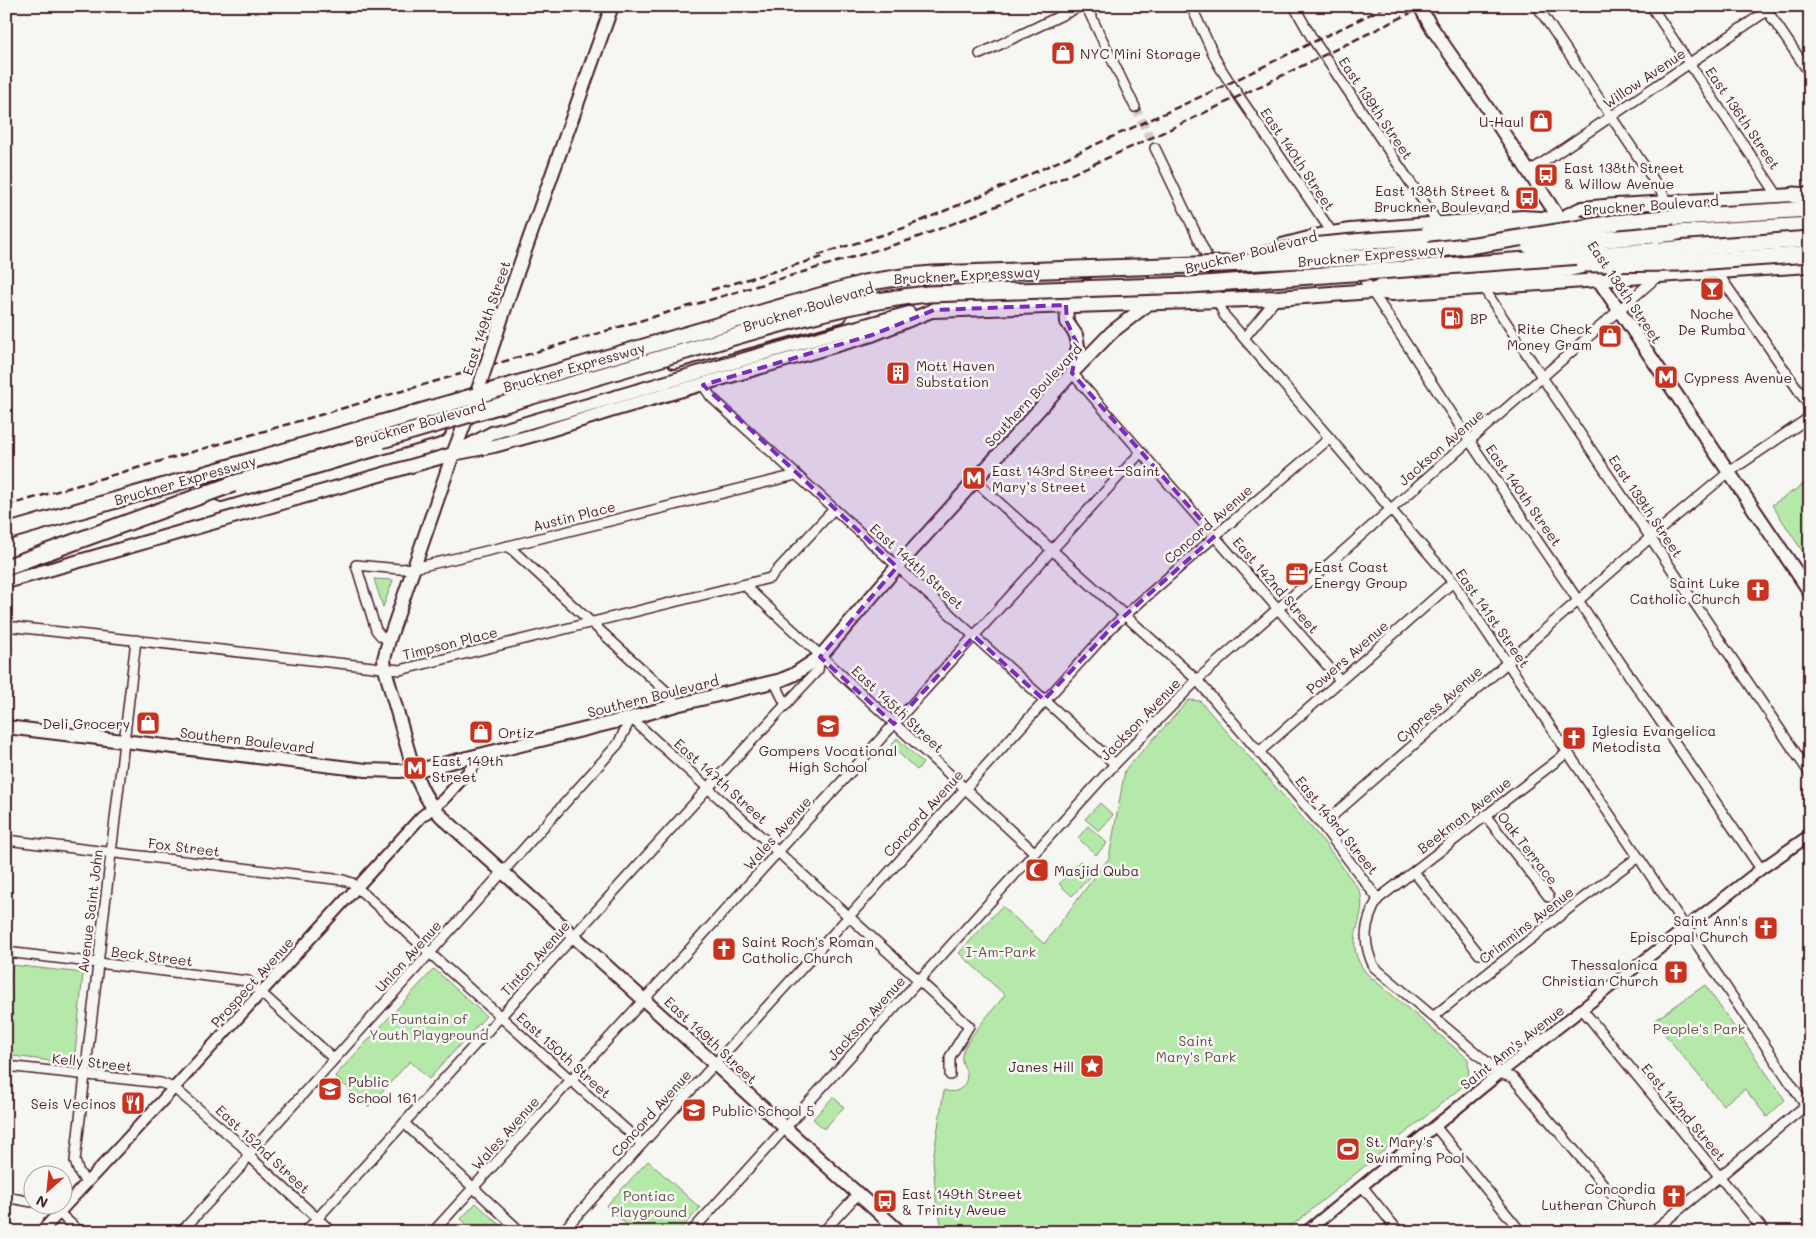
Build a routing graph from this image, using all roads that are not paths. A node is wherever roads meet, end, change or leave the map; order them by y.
1 (612, 6) edge
2 (1082, 6) edge
3 (1086, 6) edge
4 (1191, 6) edge
5 (1294, 6) edge
6 (1420, 6) edge
7 (1537, 6) edge
8 (1651, 6) edge
9 (1769, 8) edge
10 (980, 54) dead end
11 (1689, 64) junction
12 (1810, 74) edge
13 (1135, 107) tunnel mouth
14 (1612, 116) junction
15 (1155, 148) tunnel mouth
16 (1528, 172) junction
17 (1810, 194) edge
18 (1794, 195) joint
19 (1778, 196) junction
20 (1669, 203) junction
21 (1810, 209) edge
22 (1559, 219) junction
23 (1438, 223) junction
24 (1810, 225) edge
25 (1810, 229) edge
26 (1332, 232) junction
27 (1666, 238) junction
28 (1810, 239) edge
29 (1577, 248) junction
30 (1810, 254) edge
31 (1379, 256) junction
32 (1353, 264) junction
33 (1588, 264) junction
34 (1810, 266) edge
35 (1216, 269) junction
36 (1717, 272) junction
37 (972, 276) junction
38 (1480, 276) junction
39 (1658, 276) junction
40 (1598, 280) junction
41 (1090, 282) junction
42 (1372, 291) junction
43 (926, 292) junction
44 (1277, 298) junction
45 (1152, 301) junction
46 (1218, 301) junction
47 (1066, 305) junction
48 (934, 310) junction
49 (1620, 310) junction
50 (781, 332) junction
51 (721, 333) junction
52 (1244, 338) junction
53 (1072, 373) junction
54 (1542, 377) junction
55 (703, 385) junction
56 (1810, 407) edge
57 (470, 408) junction
58 (1810, 417) edge
59 (464, 423) junction
60 (1330, 438) junction
61 (1469, 441) junction
62 (1141, 452) junction
63 (453, 454) junction
64 (1728, 472) junction
65 (796, 475) junction
66 (975, 481) junction
67 (233, 484) junction
68 (834, 509) junction
69 (1391, 509) junction
70 (6, 532) edge
71 (1215, 536) junction
72 (1650, 537) junction
73 (6, 540) edge
74 (508, 546) junction
75 (6, 548) edge
76 (1053, 551) junction
77 (6, 558) edge
78 (6, 567) edge
79 (897, 567) junction
80 (414, 568) junction
81 (6, 582) edge
82 (1453, 582) junction
83 (744, 585) junction
84 (1810, 592) edge
85 (1579, 600) junction
86 (1278, 609) junction
87 (1125, 615) junction
88 (592, 623) junction
89 (6, 626) edge
90 (974, 636) junction
91 (136, 640) junction
92 (389, 640) junction
93 (820, 657) junction
94 (1508, 662) junction
95 (385, 669) junction
96 (1197, 680) junction
97 (1340, 680) junction
98 (774, 682) junction
99 (1044, 700) junction
100 (676, 705) junction
101 (786, 705) junction
102 (631, 718) junction
103 (894, 724) junction
104 (6, 727) edge
105 (124, 741) junction
106 (1259, 752) junction
107 (1568, 752) junction
108 (484, 753) junction
109 (1115, 764) junction
110 (414, 770) junction
111 (1810, 774) edge
112 (708, 788) junction
113 (964, 789) junction
114 (432, 808) junction
115 (1485, 815) junction
116 (1322, 825) junction
117 (1810, 834) edge
118 (6, 840) edge
119 (778, 851) junction
120 (111, 852) junction
121 (1034, 852) junction
122 (1638, 857) junction
123 (1762, 869) junction
124 (504, 872) junction
125 (1414, 872) junction
126 (357, 887) junction
127 (1549, 897) dead end
128 (1378, 899) junction
129 (848, 916) junction
130 (1686, 928) junction
131 (574, 936) junction
132 (6, 952) edge
133 (430, 952) junction
134 (1479, 954) dead end
135 (98, 963) junction
136 (918, 980) junction
137 (261, 993) junction
138 (645, 1000) junction
139 (1582, 1009) junction
140 (500, 1016) junction
141 (1434, 1016) junction
142 (333, 1058) junction
143 (714, 1064) junction
144 (6, 1066) edge
145 (1500, 1073) junction
146 (85, 1074) junction
147 (950, 1075) dead end
148 (571, 1080) junction
149 (174, 1088) junction
150 (1808, 1107) edge
151 (404, 1123) junction
152 (1435, 1126) junction
153 (785, 1128) junction
154 (642, 1144) junction
155 (248, 1155) junction
156 (1719, 1176) junction
157 (86, 1183) junction
158 (1362, 1186) junction
159 (473, 1188) junction
160 (858, 1194) junction
161 (6, 1197) edge
162 (72, 1199) edge
163 (22, 1200) edge
164 (1620, 1204) dead end
165 (56, 1216) edge
166 (62, 1216) edge
167 (317, 1218) junction
168 (41, 1232) edge
169 (80, 1232) edge
170 (181, 1232) edge
171 (305, 1232) edge
172 (332, 1232) edge
173 (433, 1232) edge
174 (521, 1232) edge
175 (562, 1232) edge
176 (691, 1232) edge
177 (823, 1232) edge
178 (900, 1232) edge
179 (1306, 1232) edge
180 (1400, 1232) edge
181 (1522, 1232) edge
182 (1652, 1232) edge
183 (1765, 1232) edge

1 - 57 main road, East 149th Street, bridge
2 - 10 street
3 - 13 street
4 - 26 street, East 140th Street
5 - 23 street, East 139th Street
6 - 16 main road, East 138th Street
7 - 14 street
8 - 11 street, East 136th Street
9 - 11 street, Willow Avenue
9 - 12 street
11 - 14 street, Willow Avenue
11 - 19 street, East 136th Street
14 - 16 street, Willow Avenue
14 - 20 street
15 - 35 street, East 141st Street
16 - 22 main road, East 138th Street
17 - 18 highway
18 - 19 main road, Bruckner Boulevard
19 - 20 main road, Bruckner Boulevard
20 - 22 main road, Bruckner Boulevard
21 - 31 highway, Bruckner Expressway, bridge
22 - 23 main road, Bruckner Boulevard
22 - 27 main road
22 - 29 main road, East 138th Street
22 - 35 highway, bridge
23 - 26 main road, Bruckner Boulevard
24 - 31 highway, bridge
25 - 27 main road, Bruckner Boulevard
26 - 32 street, East 140th Street
26 - 35 main road, Bruckner Boulevard
27 - 29 main road, Bruckner Boulevard
28 - 33 main road
28 - 38 highway, Bruckner Expressway, bridge
29 - 32 main road, Bruckner Boulevard
29 - 33 main road, East 138th Street
30 - 38 highway, bridge
31 - 35 highway, Bruckner Expressway, bridge
32 - 35 main road, Bruckner Boulevard
32 - 42 street, East 140th Street
33 - 38 main road
33 - 40 main road, East 138th Street
34 - 36 main road
35 - 37 main road, Bruckner Boulevard
35 - 41 main road, Bruckner Boulevard
35 - 46 street, East 141st Street
35 - 70 highway, Bruckner Expressway, bridge
36 - 39 main road
36 - 56 street
37 - 43 main road
37 - 51 main road, Bruckner Boulevard
38 - 40 main road
38 - 42 main road
38 - 54 street, East 139th Street
38 - 67 highway, Bruckner Expressway, bridge
39 - 40 main road
39 - 49 street, Jackson Avenue
40 - 49 main road, East 138th Street
41 - 43 main road, Bruckner Boulevard
41 - 47 main road
42 - 44 main road
42 - 61 street, East 140th Street
43 - 50 main road, Bruckner Boulevard
44 - 46 main road
44 - 52 street
45 - 46 main road
45 - 47 main road
45 - 53 main road, Southern Boulevard
46 - 52 street, East 141st Street
47 - 48 main road
47 - 53 main road
48 - 55 main road
48 - 63 main road
49 - 54 street, Jackson Avenue
49 - 64 main road, East 138th Street
50 - 51 main road
50 - 59 main road, Bruckner Boulevard
51 - 57 main road, Bruckner Boulevard
52 - 60 street, East 141st Street
53 - 62 street, East 142nd Street
53 - 66 main road, Southern Boulevard
54 - 61 street, Jackson Avenue
54 - 72 street, East 139th Street
55 - 63 main road
55 - 65 street, East 144th Street
57 - 59 main road, East 149th Street
57 - 73 main road, Bruckner Boulevard
58 - 64 street, Cypress Avenue
59 - 63 main road, East 149th Street
59 - 77 main road, Bruckner Boulevard
60 - 69 street, East 141st Street
60 - 71 street, Concord Avenue
61 - 69 street, Jackson Avenue
61 - 85 street, East 140th Street
62 - 71 street, East 142nd Street
62 - 76 street, Wales Avenue
63 - 80 main road, East 149th Street
63 - 81 main road
64 - 72 street, Cypress Avenue
64 - 84 main road, East 138th Street
65 - 68 street, East 144th Street
65 - 74 street, Austin Place
66 - 76 street, East 143rd Street
66 - 79 main road, Southern Boulevard
67 - 75 highway, Bruckner Expressway, bridge
67 - 78 highway, bridge
68 - 79 street, East 144th Street
68 - 83 street, Timpson Place
69 - 82 street, East 141st Street
69 - 86 street, Jackson Avenue
71 - 86 street, East 142nd Street
71 - 87 street, Concord Avenue
72 - 85 street, Cypress Avenue
72 - 111 street, East 139th Street
74 - 80 street, Austin Place
74 - 88 street
76 - 87 street, East 143rd Street
76 - 90 street, Wales Avenue
79 - 90 street, East 144th Street
79 - 93 main road, Southern Boulevard
80 - 92 main road, East 149th Street
80 - 92 street, Austin Place
82 - 94 street, East 141st Street
82 - 97 street, Powers Avenue
83 - 88 street, Timpson Place
83 - 93 street, East 145th Street
85 - 94 street, Cypress Avenue
85 - 123 street, East 140th Street
86 - 96 street, Jackson Avenue
86 - 97 street, East 142nd Street
87 - 96 street, East 143rd Street
87 - 99 street, Concord Avenue
88 - 95 street, Timpson Place
88 - 100 street
89 - 91 street, Timpson Place
90 - 99 street, East 144th Street
90 - 103 street, Wales Avenue
91 - 95 street, Timpson Place
91 - 105 street, Avenue Saint John
92 - 95 main road, East 149th Street
93 - 98 main road, Southern Boulevard
93 - 101 street, Tinton Avenue
93 - 103 street, East 145th Street
94 - 107 street, East 141st Street
94 - 116 street, Cypress Avenue
95 - 110 main road, East 149th Street
96 - 106 street, East 143rd Street
96 - 109 street, Jackson Avenue
97 - 106 street, Powers Avenue
98 - 100 main road, Southern Boulevard
98 - 101 street
99 - 109 street, East 144th Street
99 - 113 street, Concord Avenue
100 - 102 main road, Southern Boulevard
101 - 112 street, Tinton Avenue
102 - 108 main road, Southern Boulevard
102 - 112 street, East 147th Street
102 - 124 street, Union Avenue
103 - 113 street, East 145th Street
103 - 119 street, Wales Avenue
104 - 105 main road, Southern Boulevard
105 - 110 main road, Southern Boulevard
105 - 120 street, Avenue Saint John
106 - 116 street, East 143rd Street
107 - 115 street, Beekman Avenue
107 - 122 street, East 141st Street
108 - 110 main road, Southern Boulevard
108 - 114 street, Prospect Avenue
109 - 121 street, Jackson Avenue
110 - 114 main road, East 149th Street
112 - 119 street, East 147th Street
112 - 131 street, Tinton Avenue
113 - 121 street, East 145th Street
113 - 129 street, Concord Avenue
114 - 124 main road, East 149th Street
114 - 126 street, Prospect Avenue
115 - 125 street, Beekman Avenue
115 - 127 street, Oak Terrace
116 - 128 street, East 143rd Street
117 - 123 street, Saint Ann's Avenue
118 - 120 street, Fox Street
119 - 129 street, East 147th Street
119 - 138 street, Wales Avenue
120 - 126 street, Fox Street
120 - 135 street, Avenue Saint John
121 - 136 street, Jackson Avenue
122 - 130 street, East 141st Street
122 - 141 street, Crimmins Avenue
123 - 130 street, Saint Ann's Avenue
124 - 131 main road, East 149th Street
124 - 133 street, Union Avenue
125 - 128 street, Beekman Avenue
125 - 134 street
126 - 133 street, East 150th Street
126 - 137 street, Prospect Avenue
128 - 141 street
129 - 136 street, East 147th Street
129 - 143 street, Concord Avenue
130 - 139 street, Saint Ann's Avenue
130 - 150 street, East 141st Street
131 - 138 main road, East 149th Street
131 - 140 street, Tinton Avenue
132 - 135 street, Beck Street
133 - 140 street, East 150th Street
133 - 142 street, Union Avenue
135 - 137 street, Beck Street
135 - 146 street, Avenue Saint John
136 - 147 street, East 147th Street
136 - 153 street, Jackson Avenue
137 - 142 street, Beck Street
137 - 149 street, Prospect Avenue
138 - 143 main road, East 149th Street
138 - 148 street, Wales Avenue
139 - 145 street, Saint Ann's Avenue
139 - 156 street, East 142nd Street
140 - 148 street, East 150th Street
140 - 151 street, Tinton Avenue
141 - 145 street
142 - 155 street, Union Avenue
143 - 153 main road, East 149th Street
143 - 154 street, Concord Avenue
144 - 146 street, Kelly Street
145 - 152 street, Saint Ann's Avenue
145 - 164 street
146 - 149 street, Kelly Street
146 - 157 street, Avenue Saint John
148 - 154 street, East 150th Street
148 - 159 street, Wales Avenue
149 - 155 street, East 152nd Street
149 - 157 street, Prospect Avenue
150 - 156 street
151 - 159 street
151 - 167 street, Tinton Avenue
152 - 158 street, Saint Ann's Avenue
152 - 181 street
153 - 160 main road, East 149th Street
153 - 176 street, Jackson Avenue
154 - 175 street, Concord Avenue
155 - 167 street, East 152nd Street
155 - 170 street, Union Avenue
156 - 182 street
156 - 183 street, East 142nd Street
157 - 162 street, Prospect Avenue
158 - 179 street, Saint Ann's Avenue
158 - 180 street
159 - 173 street, Wales Avenue
159 - 174 street
160 - 177 street
160 - 178 main road, East 149th Street
161 - 163 street
165 - 168 street, Prospect Avenue
166 - 169 street
167 - 171 street, Tinton Avenue
167 - 172 street, East 152nd Street

